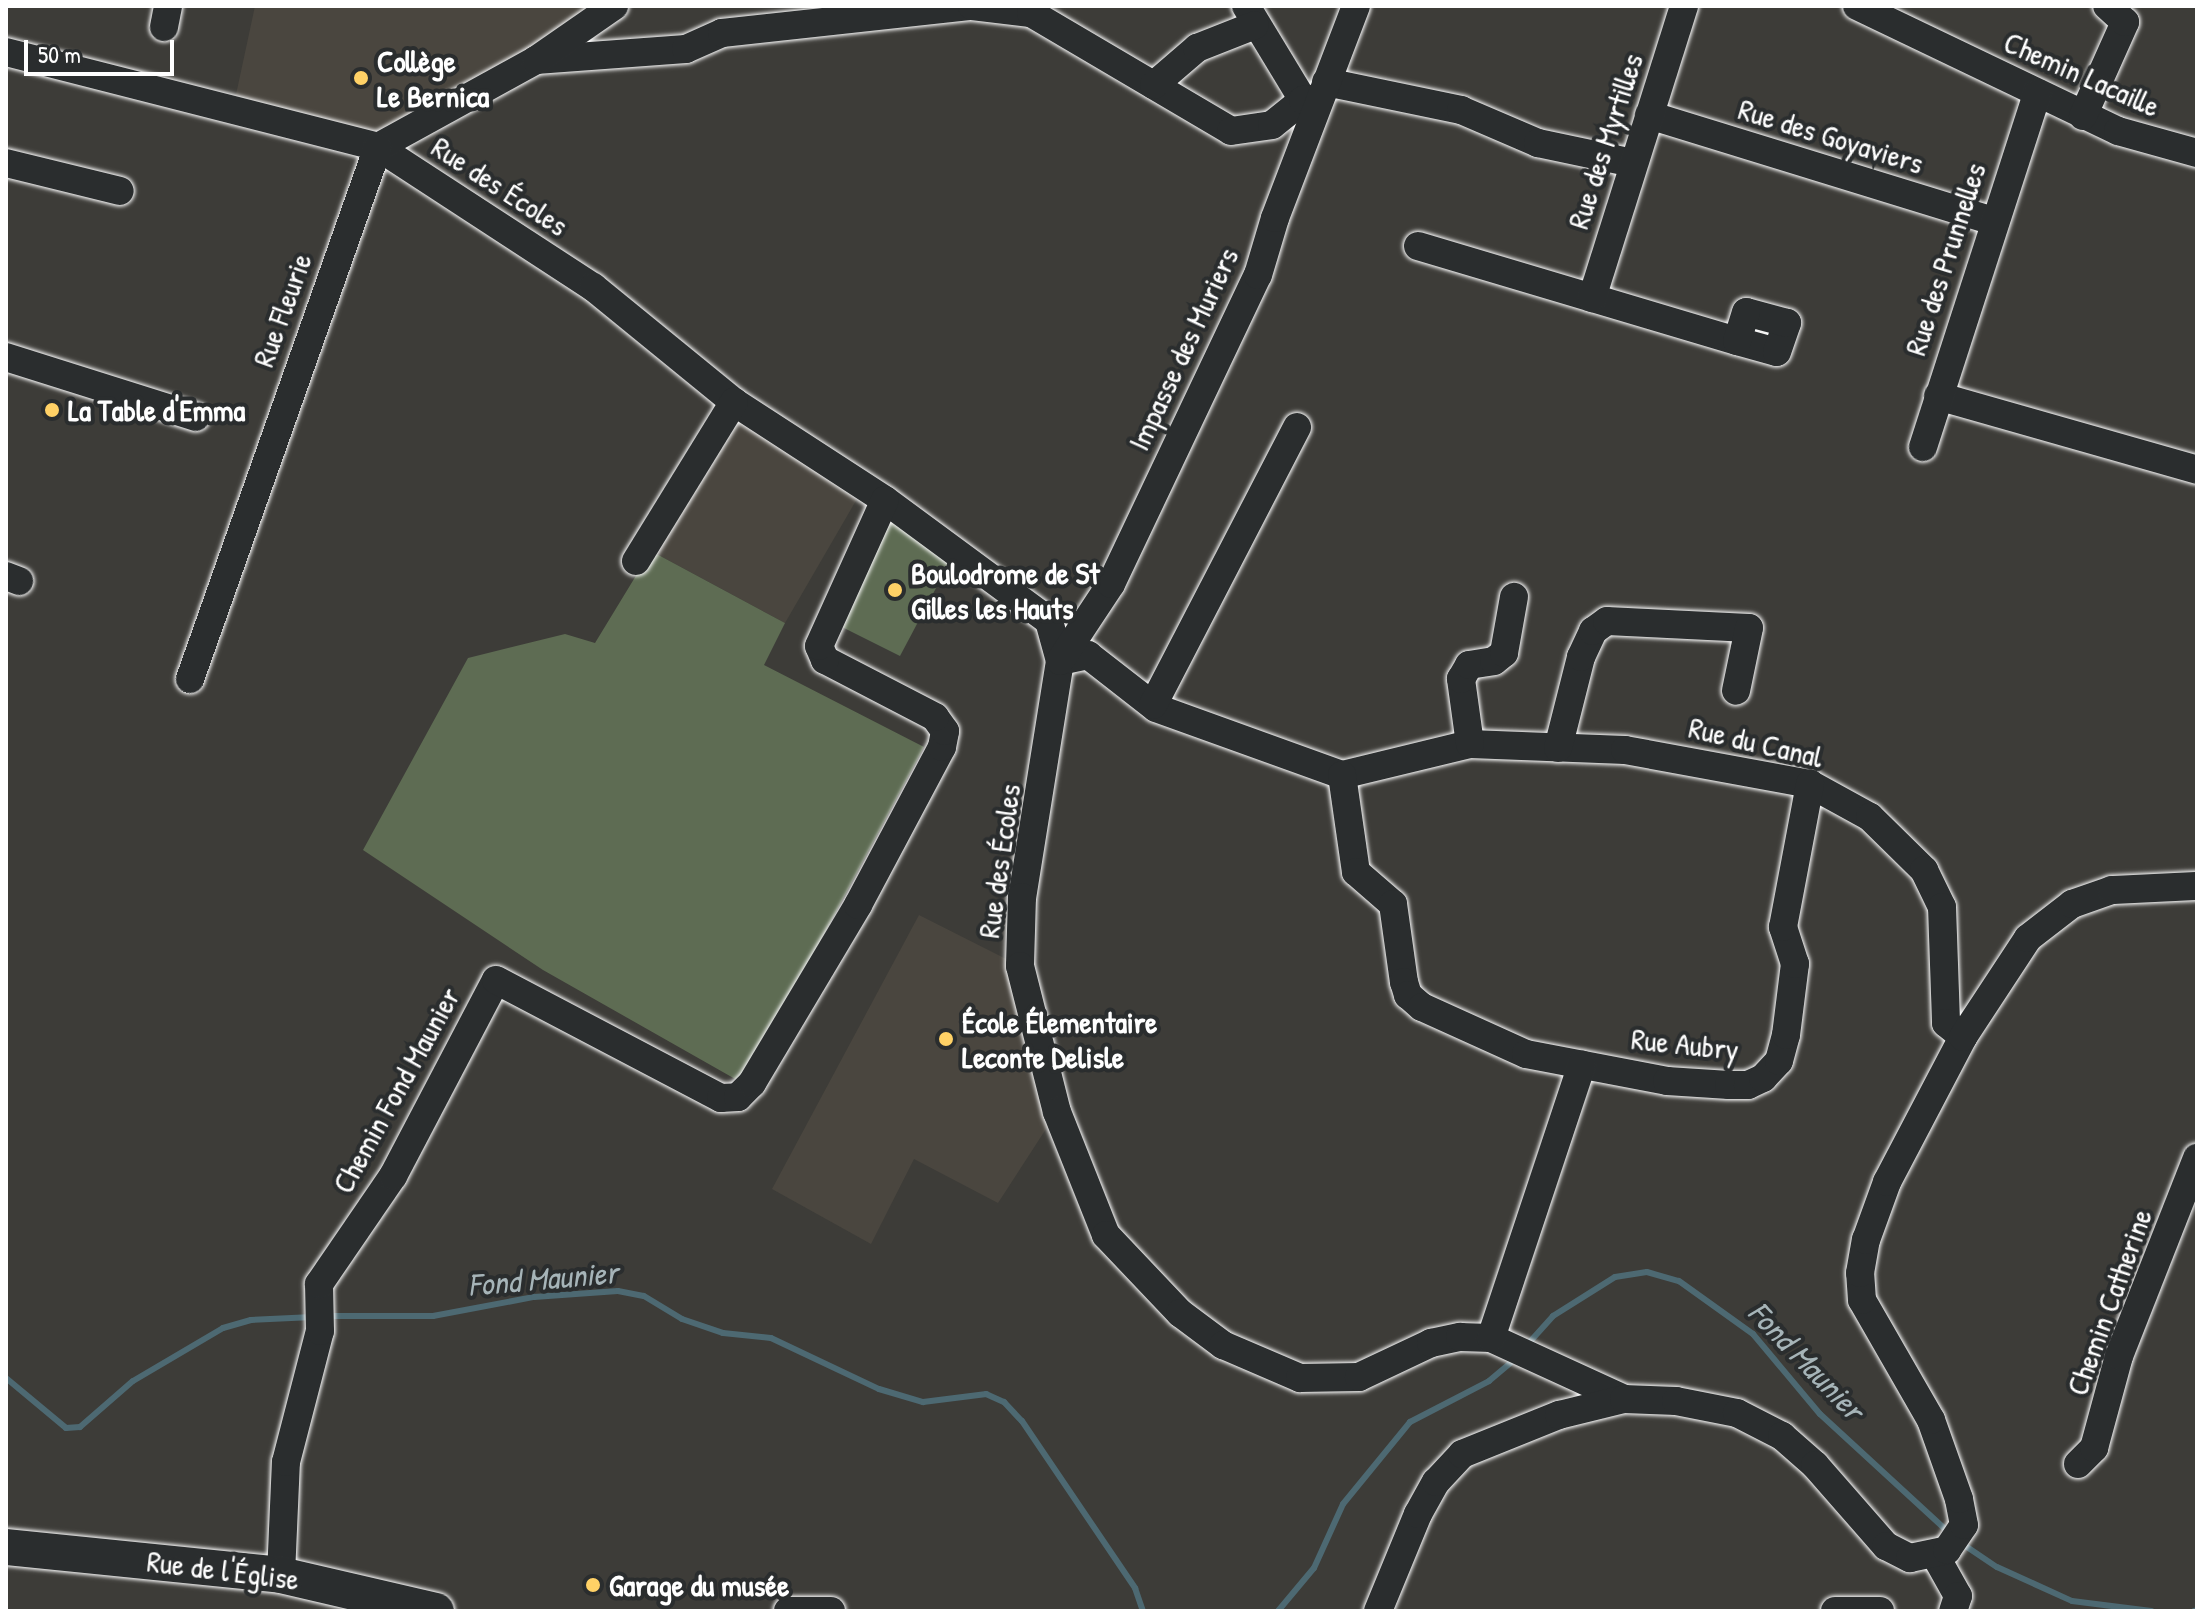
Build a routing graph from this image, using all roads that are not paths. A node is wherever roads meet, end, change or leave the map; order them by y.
1 (1356, 6) edge
2 (1684, 6) edge
3 (1857, 6) edge
4 (2107, 6) edge
5 (609, 9) edge
6 (1250, 15) edge
7 (725, 19) edge
8 (6, 52) edge
9 (621, 57) junction
10 (536, 60) junction
11 (1154, 85) junction
12 (1316, 93) junction
13 (2037, 93) junction
14 (1649, 115) junction
15 (2083, 116) junction
16 (378, 147) junction
17 (2197, 153) edge
18 (6, 163) edge
19 (1633, 163) junction
20 (120, 191) dead end
21 (1994, 221) junction
22 (1418, 246) dead end
23 (1592, 298) junction
24 (1737, 341) dead end
25 (6, 357) edge
26 (1938, 396) junction
27 (734, 402) junction
28 (196, 417) dead end
29 (1297, 427) dead end
30 (1923, 447) dead end
31 (2197, 470) edge
32 (885, 500) junction
33 (636, 561) dead end
34 (1514, 597) dead end
35 (1060, 661) junction
36 (190, 679) dead end
37 (1736, 691) dead end
38 (1153, 705) junction
39 (1470, 744) junction
40 (1558, 748) junction
41 (1342, 775) junction
42 (1810, 784) junction
43 (2197, 886) edge
44 (1963, 1037) junction
45 (1582, 1065) junction
46 (2197, 1158) edge
47 (1511, 1347) junction
48 (1624, 1399) junction
49 (2078, 1464) dead end
50 (6, 1547) edge
51 (1935, 1555) junction
52 (281, 1575) junction
53 (436, 1611) edge
54 (788, 1611) edge
55 (831, 1611) edge
56 (1378, 1611) edge
57 (1835, 1611) edge
58 (1880, 1611) edge
59 (1953, 1611) edge

1 - 12 street, Impasse des Muriers
2 - 14 street, Rue des Myrtilles
3 - 13 street, Chemin Lacaille
4 - 15 street
5 - 9 street
5 - 10 street
6 - 11 street
6 - 12 street
7 - 9 street
7 - 11 street
8 - 16 street, Rue des Écoles
9 - 10 street
10 - 16 street
11 - 12 street
12 - 19 street
12 - 35 street, Impasse des Muriers
13 - 15 street, Chemin Lacaille
13 - 21 street, Rue des Prunnelles
14 - 19 street, Rue des Myrtilles
14 - 21 street, Rue des Goyaviers
15 - 17 street, Chemin Lacaille
16 - 27 street, Rue des Écoles
16 - 36 street, Rue Fleurie
18 - 20 street
19 - 23 street, Rue des Myrtilles
21 - 26 street, Rue des Prunnelles
22 - 23 street
23 - 24 street
25 - 28 street
26 - 30 street, Rue des Prunnelles
26 - 31 street
27 - 32 street, Rue des Écoles
27 - 33 street
29 - 38 street
32 - 35 street, Rue des Écoles
32 - 52 street, Chemin Fond Maunier
34 - 39 street
35 - 38 street
35 - 47 street, Rue des Écoles
37 - 40 street, Rue du Canal
38 - 41 street
39 - 40 street, Rue du Canal
39 - 41 street, Rue du Canal
40 - 42 street, Rue du Canal
41 - 45 street, Rue Aubry
42 - 44 street, Rue du Canal
42 - 45 street, Rue Aubry
43 - 44 street
44 - 51 street
45 - 47 street
46 - 49 street, Chemin Catherine
47 - 48 street, Rue des Écoles
48 - 51 street
48 - 56 street
50 - 52 main road, Rue de l'Église
51 - 59 street
52 - 53 main road, Rue de l'Église
54 - 55 street
57 - 58 street

